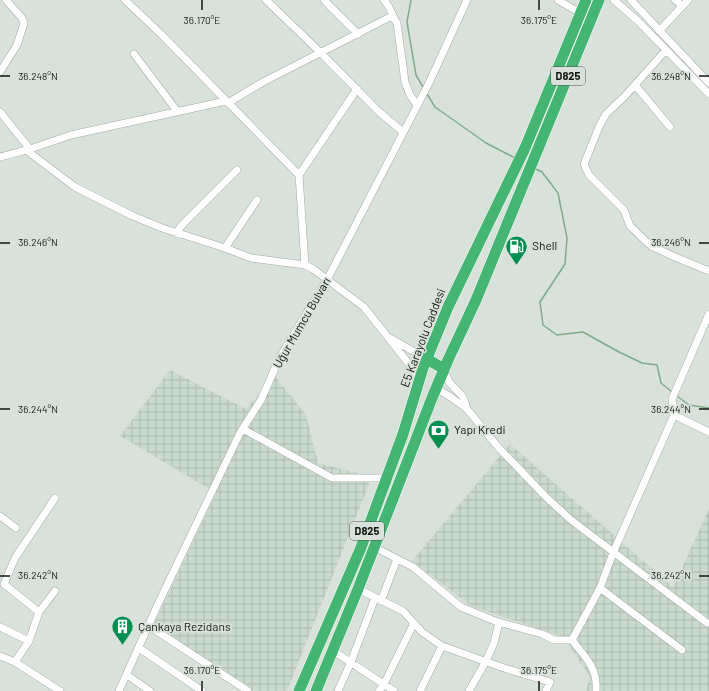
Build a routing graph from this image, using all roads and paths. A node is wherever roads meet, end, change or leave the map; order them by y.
1 (6, 0) edge
2 (125, 0) edge
3 (266, 0) edge
4 (324, 0) edge
5 (384, 0) edge
6 (467, 0) edge
7 (558, 0) edge
8 (586, 0) edge
9 (599, 0) edge
10 (614, 0) edge
11 (631, 0) edge
12 (675, 0) edge
13 (688, 0) edge
14 (683, 6) junction
15 (580, 13) junction
16 (392, 16) junction
17 (659, 31) junction
18 (358, 34) junction
19 (666, 50) junction
20 (321, 53) junction
21 (134, 54) dead end
22 (0, 72) edge
23 (709, 83) edge
24 (635, 85) junction
25 (357, 89) junction
26 (709, 94) edge
27 (227, 102) junction
28 (417, 105) junction
29 (0, 112) edge
30 (177, 112) junction
31 (670, 127) dead end
32 (403, 132) junction
33 (28, 150) junction
34 (0, 157) edge
35 (237, 170) dead end
36 (299, 175) junction
37 (257, 200) dead end
38 (178, 234) junction
39 (226, 248) junction
40 (305, 265) junction
41 (709, 271) edge
42 (327, 280) junction
43 (709, 314) edge
44 (380, 328) junction
45 (427, 359) junction
46 (444, 369) junction
47 (420, 378) junction
48 (436, 388) junction
49 (467, 409) junction
50 (674, 415) junction
51 (243, 429) junction
52 (709, 432) edge
53 (386, 478) junction
54 (55, 498) dead end
55 (1, 518) edge
56 (16, 528) dead end
57 (374, 547) junction
58 (614, 553) junction
59 (397, 559) junction
60 (358, 588) junction
61 (600, 588) junction
62 (55, 591) dead end
63 (378, 600) junction
64 (39, 612) junction
65 (499, 622) junction
66 (414, 623) junction
67 (707, 623) dead end
68 (149, 626) junction
69 (0, 627) edge
70 (572, 640) junction
71 (29, 642) junction
72 (442, 646) junction
73 (139, 648) junction
74 (332, 650) junction
75 (682, 650) dead end
76 (0, 656) edge
77 (486, 661) junction
78 (15, 662) junction
79 (351, 662) junction
80 (127, 675) junction
81 (384, 684) junction
82 (317, 690) edge
83 (60, 691) edge
84 (119, 691) edge
85 (150, 691) edge
86 (202, 691) edge
87 (248, 691) edge
88 (299, 691) edge
89 (338, 691) edge
90 (379, 691) edge
91 (394, 691) edge
92 (420, 691) edge
93 (469, 691) edge
94 (546, 691) edge
95 (596, 691) edge

1 - 22 street
2 - 27 street
3 - 20 street
4 - 18 street
5 - 16 street
6 - 28 street, Uğur Mumcu Bulvarı
7 - 15 street
8 - 15 highway, E5 Karayolu Caddesi / D825
9 - 46 highway, D825
10 - 19 street
11 - 17 street
12 - 14 street
13 - 14 street
14 - 17 street
15 - 45 highway, E5 Karayolu Caddesi / D825
16 - 18 street
16 - 28 street
17 - 23 street
18 - 20 street
19 - 24 street
19 - 26 street
20 - 25 street
20 - 27 street
21 - 30 street
24 - 31 street
24 - 41 street
25 - 32 street
25 - 36 street
27 - 30 street
27 - 36 street
28 - 32 street, Uğur Mumcu Bulvarı
29 - 33 street
30 - 33 street
32 - 42 street, Uğur Mumcu Bulvarı
33 - 34 street
33 - 38 street
35 - 38 street
36 - 40 street
37 - 39 street
38 - 39 street
39 - 40 street
40 - 42 street
42 - 44 street
42 - 51 street, Uğur Mumcu Bulvarı
43 - 50 street
44 - 45 street
44 - 47 street
45 - 46 highway
45 - 47 highway, E5 Karayolu Caddesi / D825
46 - 48 highway, D825
46 - 49 street
47 - 48 highway
47 - 53 highway, E5 Karayolu Caddesi / D825
48 - 49 street
48 - 57 highway, D825
49 - 58 street
50 - 52 street
50 - 58 street
51 - 53 street
51 - 68 street, Uğur Mumcu Bulvarı
53 - 88 highway, E5 Karayolu Caddesi / D825
54 - 64 street
55 - 56 street
57 - 59 street
57 - 60 highway, D825
58 - 61 street
58 - 67 street
59 - 63 street
59 - 65 street
60 - 63 street
60 - 74 highway, D825
61 - 70 street
61 - 75 street
62 - 64 street
63 - 66 street
63 - 79 street
64 - 71 street
65 - 70 street
65 - 77 street
66 - 72 street
66 - 81 street
68 - 73 street, Uğur Mumcu Bulvarı
68 - 87 street
69 - 71 street
70 - 95 street
71 - 78 street
72 - 77 street
72 - 92 street
73 - 80 street, Uğur Mumcu Bulvarı
73 - 86 street
74 - 79 street
74 - 82 highway, D825
76 - 78 street
77 - 93 street
77 - 94 street
78 - 83 street
79 - 81 street
79 - 89 street
80 - 84 street, Uğur Mumcu Bulvarı
80 - 85 street
81 - 90 street
81 - 91 street

